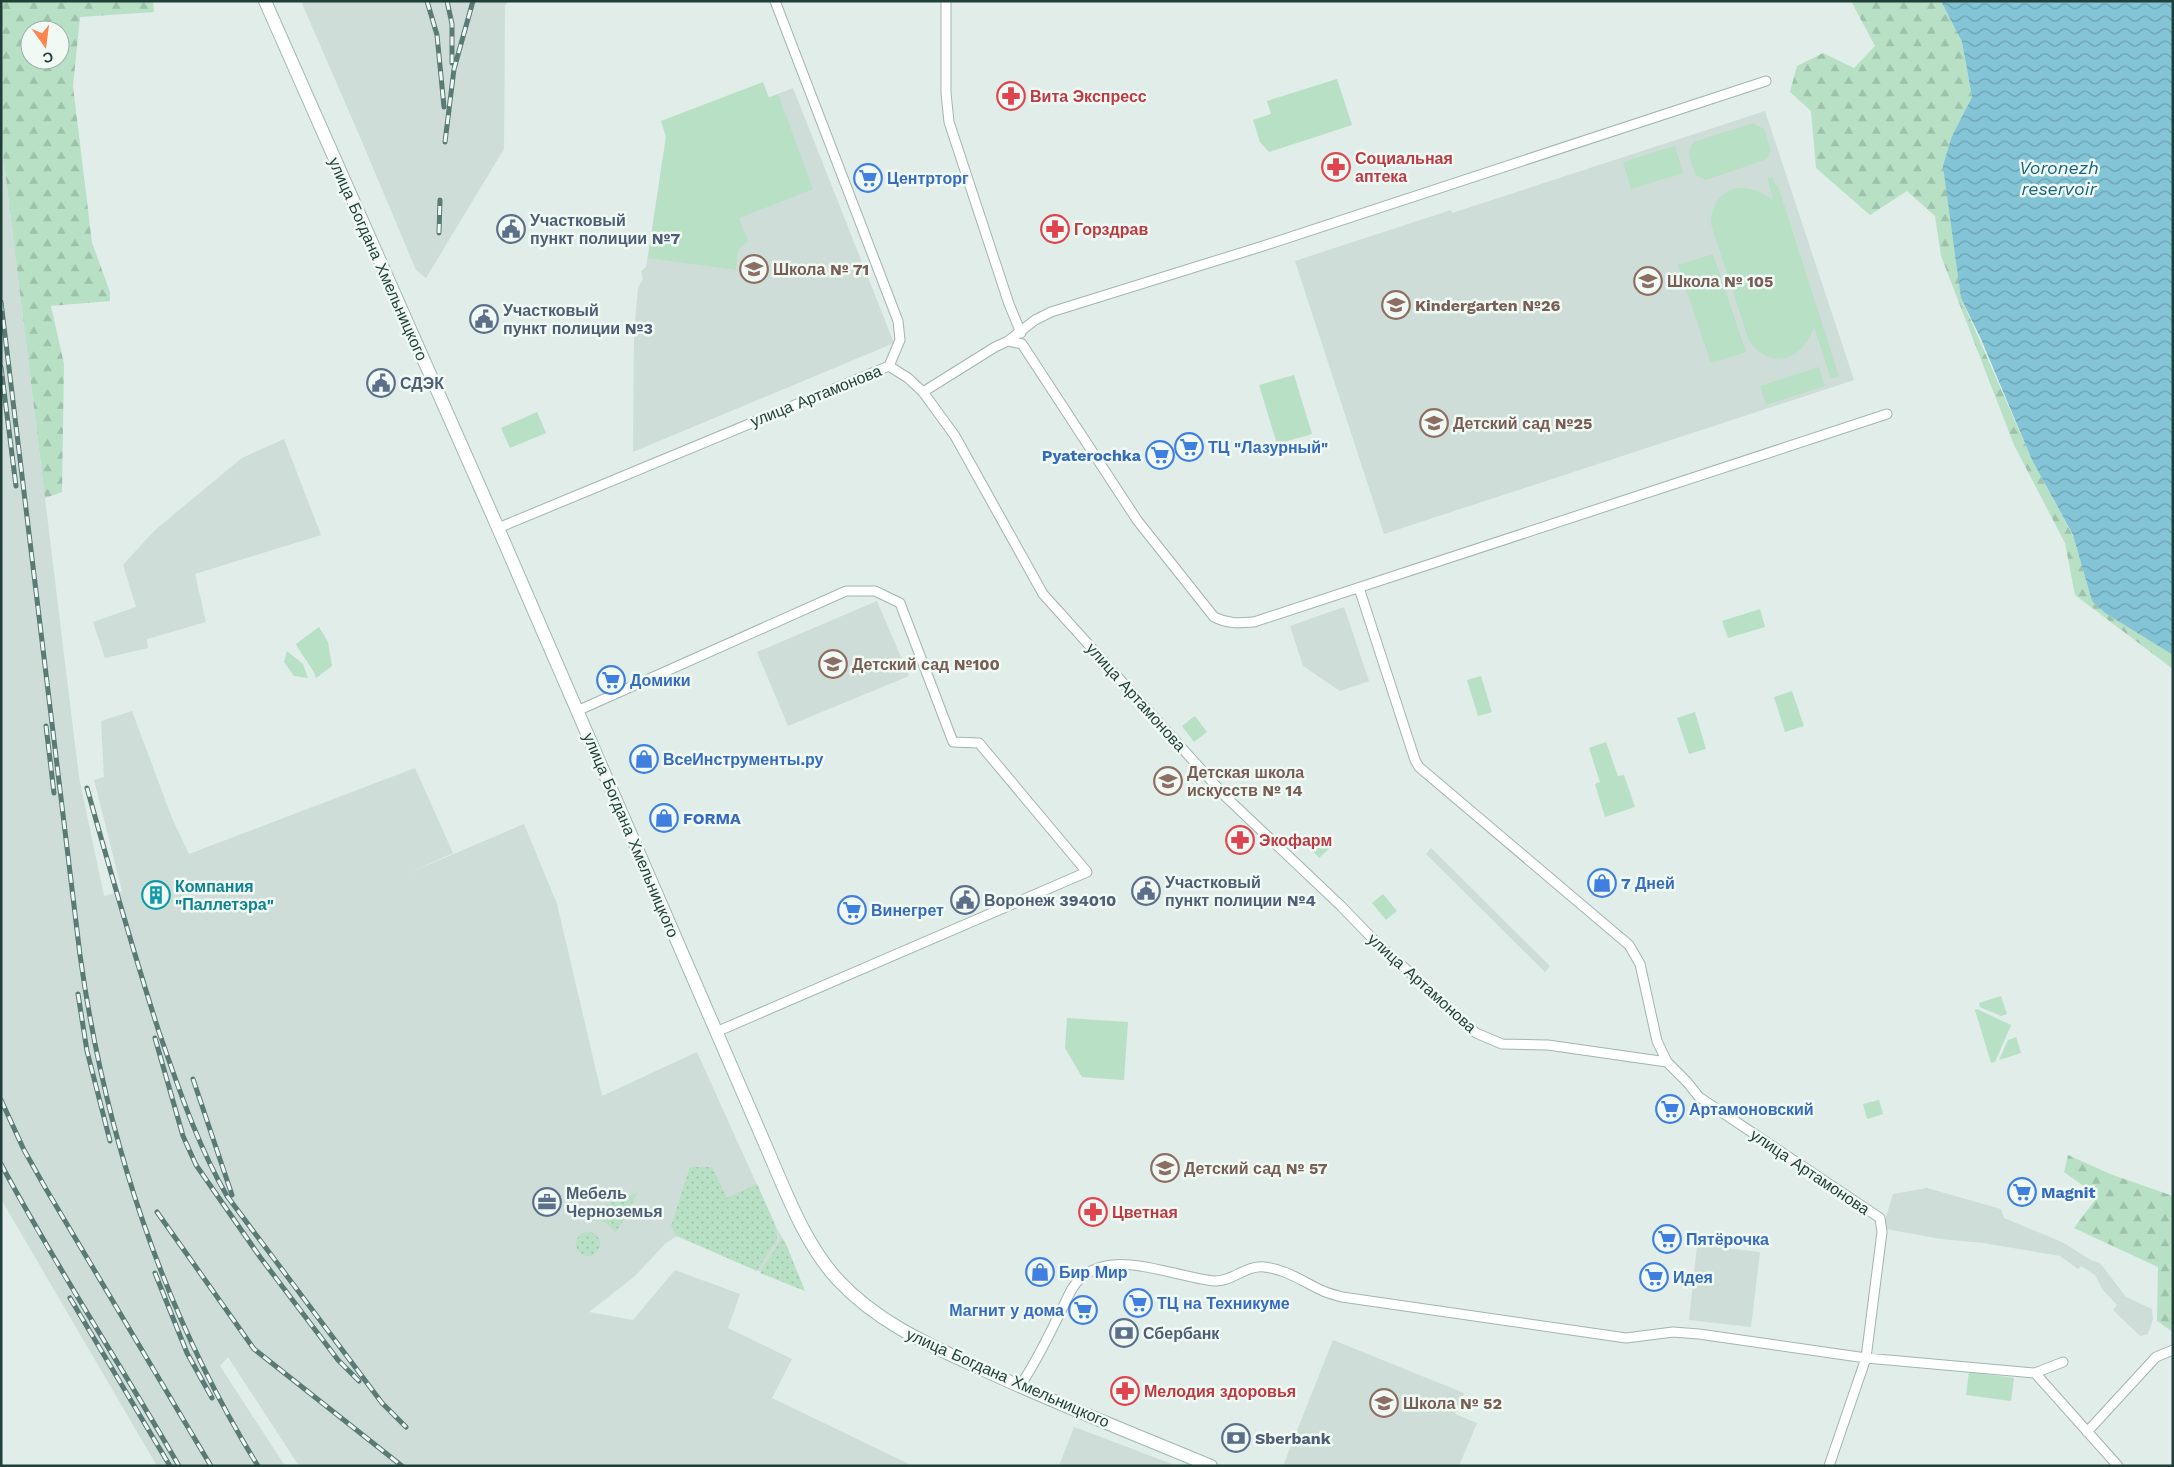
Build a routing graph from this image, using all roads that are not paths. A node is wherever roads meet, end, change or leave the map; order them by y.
1 (265, 1) edge
2 (775, 1) edge
3 (946, 1) edge
4 (1766, 81) dead end
5 (1021, 333) junction
6 (1008, 341) junction
7 (889, 366) junction
8 (923, 392) junction
9 (1887, 414) dead end
10 (498, 528) junction
11 (1359, 588) junction
12 (577, 711) junction
13 (716, 1032) junction
14 (1667, 1062) junction
15 (2173, 1350) edge
16 (1866, 1358) junction
17 (2063, 1362) dead end
18 (2035, 1373) junction
19 (1019, 1387) junction
20 (2087, 1432) junction
21 (1211, 1466) edge
22 (1829, 1466) edge
23 (2118, 1466) edge

1 - 10 main road, улица Богдана Хмельницкого
2 - 7 street
3 - 5 street
4 - 5 street
5 - 6 street
6 - 8 street
6 - 11 street
7 - 8 street, улица Артамонова
7 - 10 street, улица Артамонова
8 - 14 street, улица Артамонова
9 - 11 street
10 - 12 main road, улица Богдана Хмельницкого
11 - 14 street
12 - 13 main road, улица Богдана Хмельницкого
12 - 13 street
13 - 19 main road, улица Богдана Хмельницкого
14 - 16 street, улица Артамонова
15 - 20 street
16 - 18 street
16 - 19 street
16 - 22 street
17 - 18 street
18 - 20 street
19 - 21 main road, улица Богдана Хмельницкого
20 - 23 street

